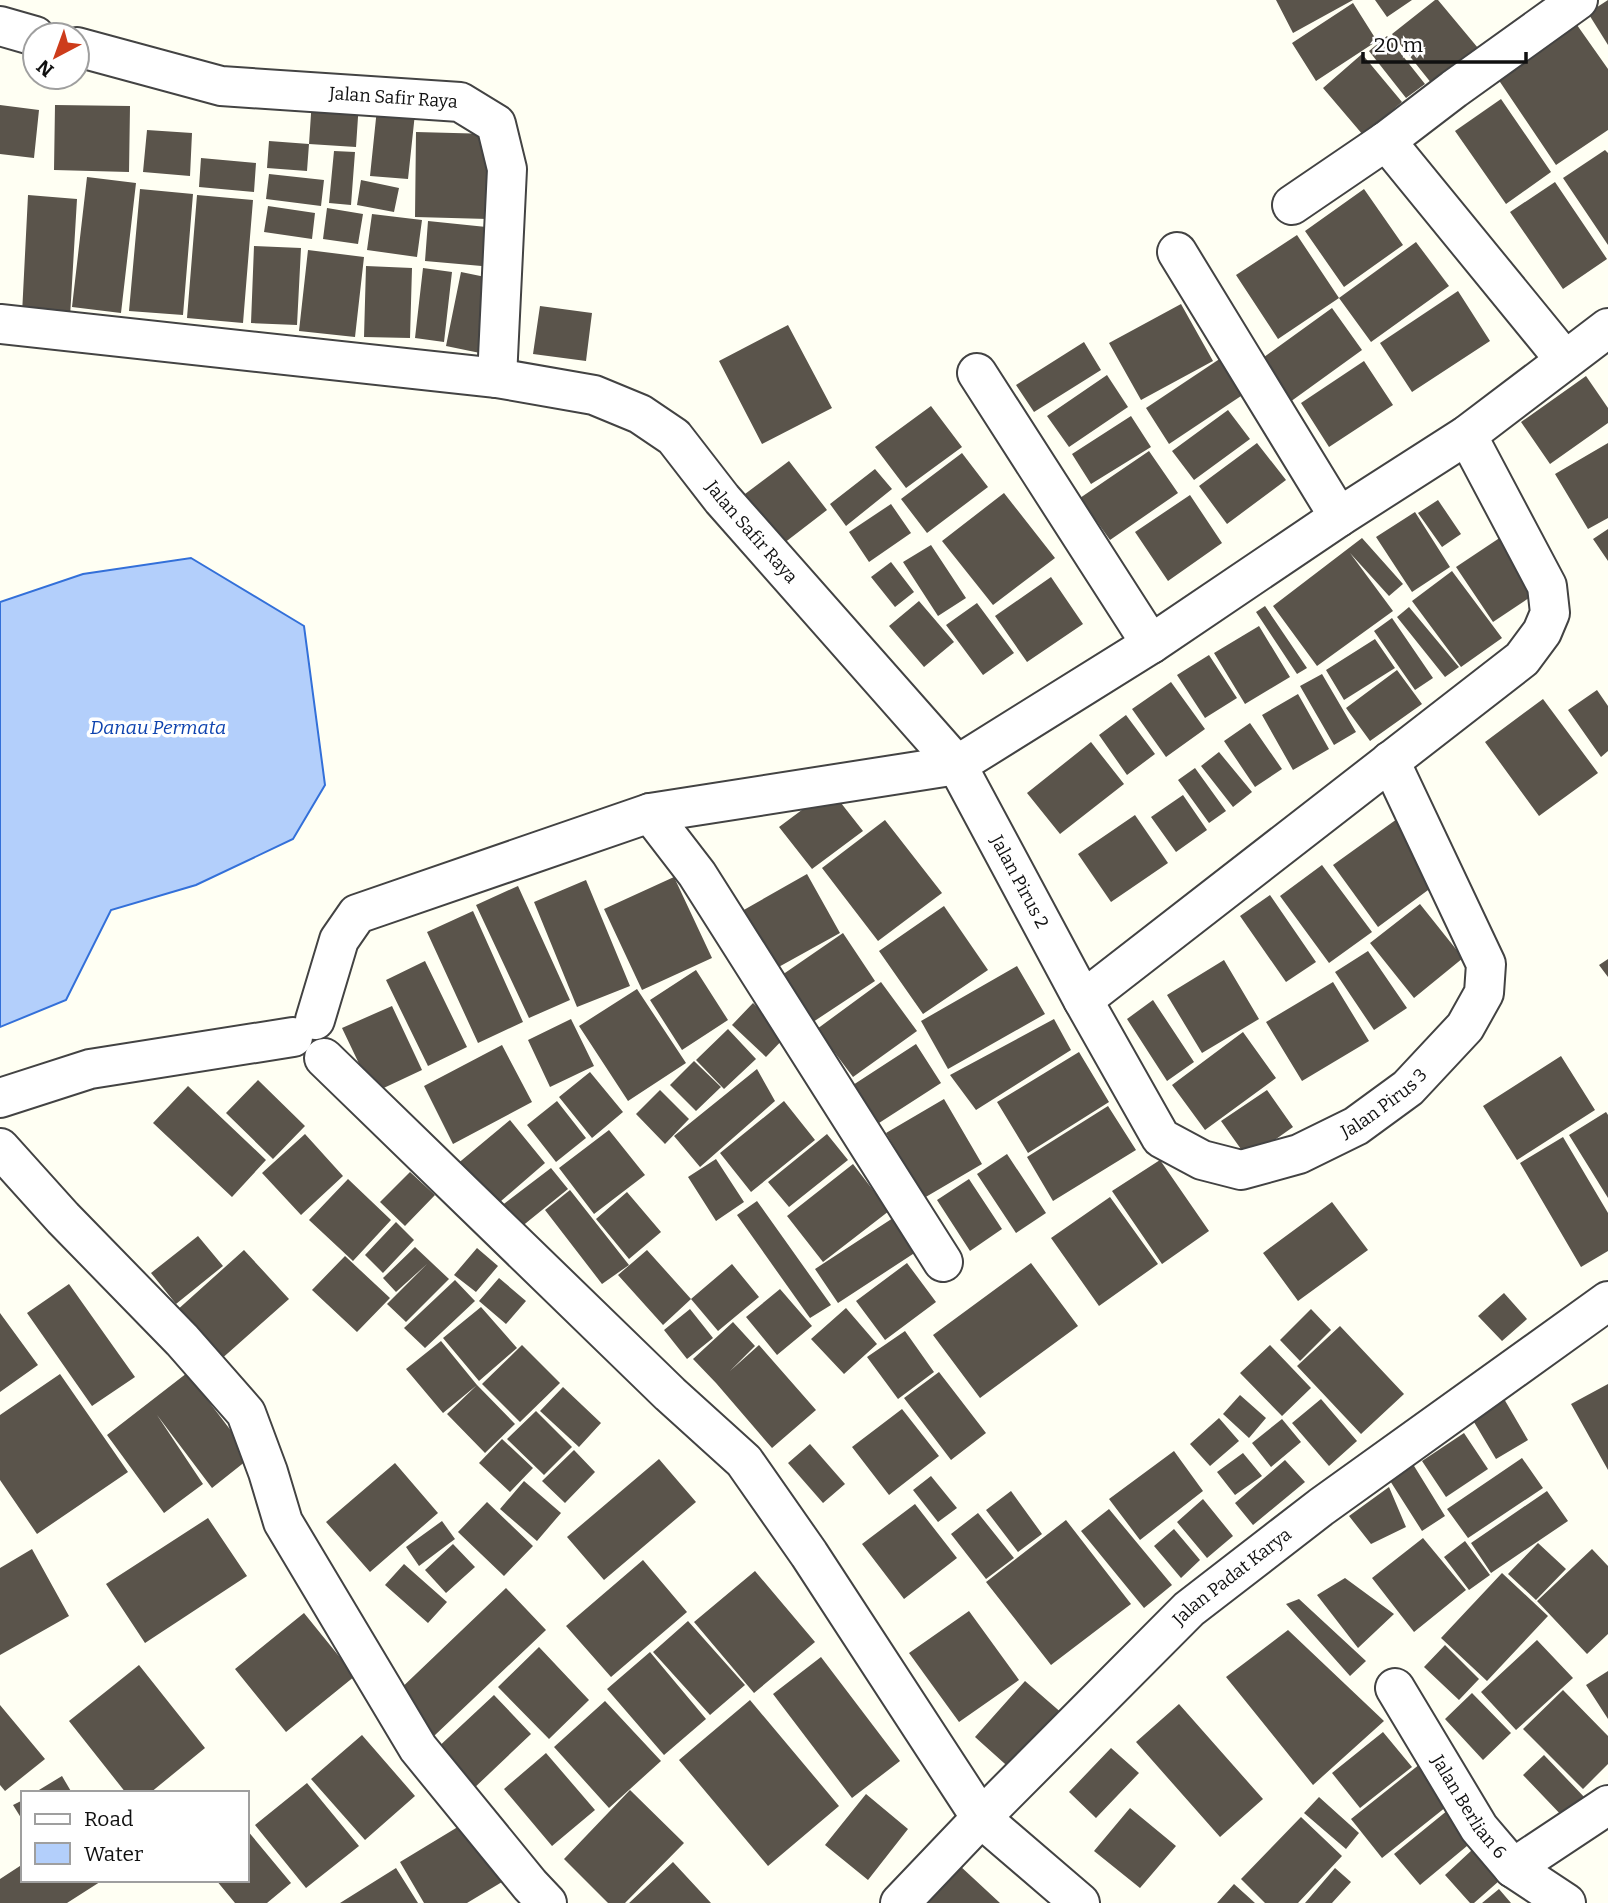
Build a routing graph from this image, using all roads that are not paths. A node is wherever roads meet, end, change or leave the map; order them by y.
1 (1578, 0) edge
2 (0, 26) edge
3 (21, 32) edge
4 (91, 51) edge
5 (1386, 141) junction
6 (1292, 205) dead end
7 (1177, 252) dead end
8 (0, 324) edge
9 (1608, 328) edge
10 (1564, 360) junction
11 (977, 373) dead end
12 (497, 378) junction
13 (1467, 435) junction
14 (1339, 517) junction
15 (1151, 644) junction
16 (1390, 761) junction
17 (957, 765) junction
18 (650, 813) junction
19 (1083, 1000) junction
20 (311, 1038) junction
21 (0, 1098) edge
22 (0, 1148) edge
23 (943, 1262) dead end
24 (1608, 1301) edge
25 (1395, 1688) dead end
26 (1608, 1805) edge
27 (981, 1818) junction
28 (1513, 1868) junction
29 (547, 1903) edge
30 (900, 1903) edge
31 (1080, 1903) edge
32 (1566, 1903) edge

1 - 5 street
2 - 3 street
4 - 12 street, Jalan Safir Raya
5 - 6 street
5 - 10 street
7 - 14 street
8 - 12 street, Jalan Safir Raya
9 - 10 street
10 - 13 street
11 - 15 street
12 - 17 street, Jalan Safir Raya
13 - 14 street
13 - 16 street
14 - 15 street
15 - 17 street
16 - 19 street
16 - 19 street, Jalan Pirus 3
17 - 18 street
17 - 19 street, Jalan Pirus 2
18 - 20 street
18 - 23 street
20 - 21 street
20 - 27 street
22 - 29 street
24 - 27 street, Jalan Padat Karya
25 - 28 street, Jalan Berlian 6
26 - 28 street
27 - 30 street, Jalan Padat Karya
27 - 31 street
28 - 32 street, Jalan Berlian 6

